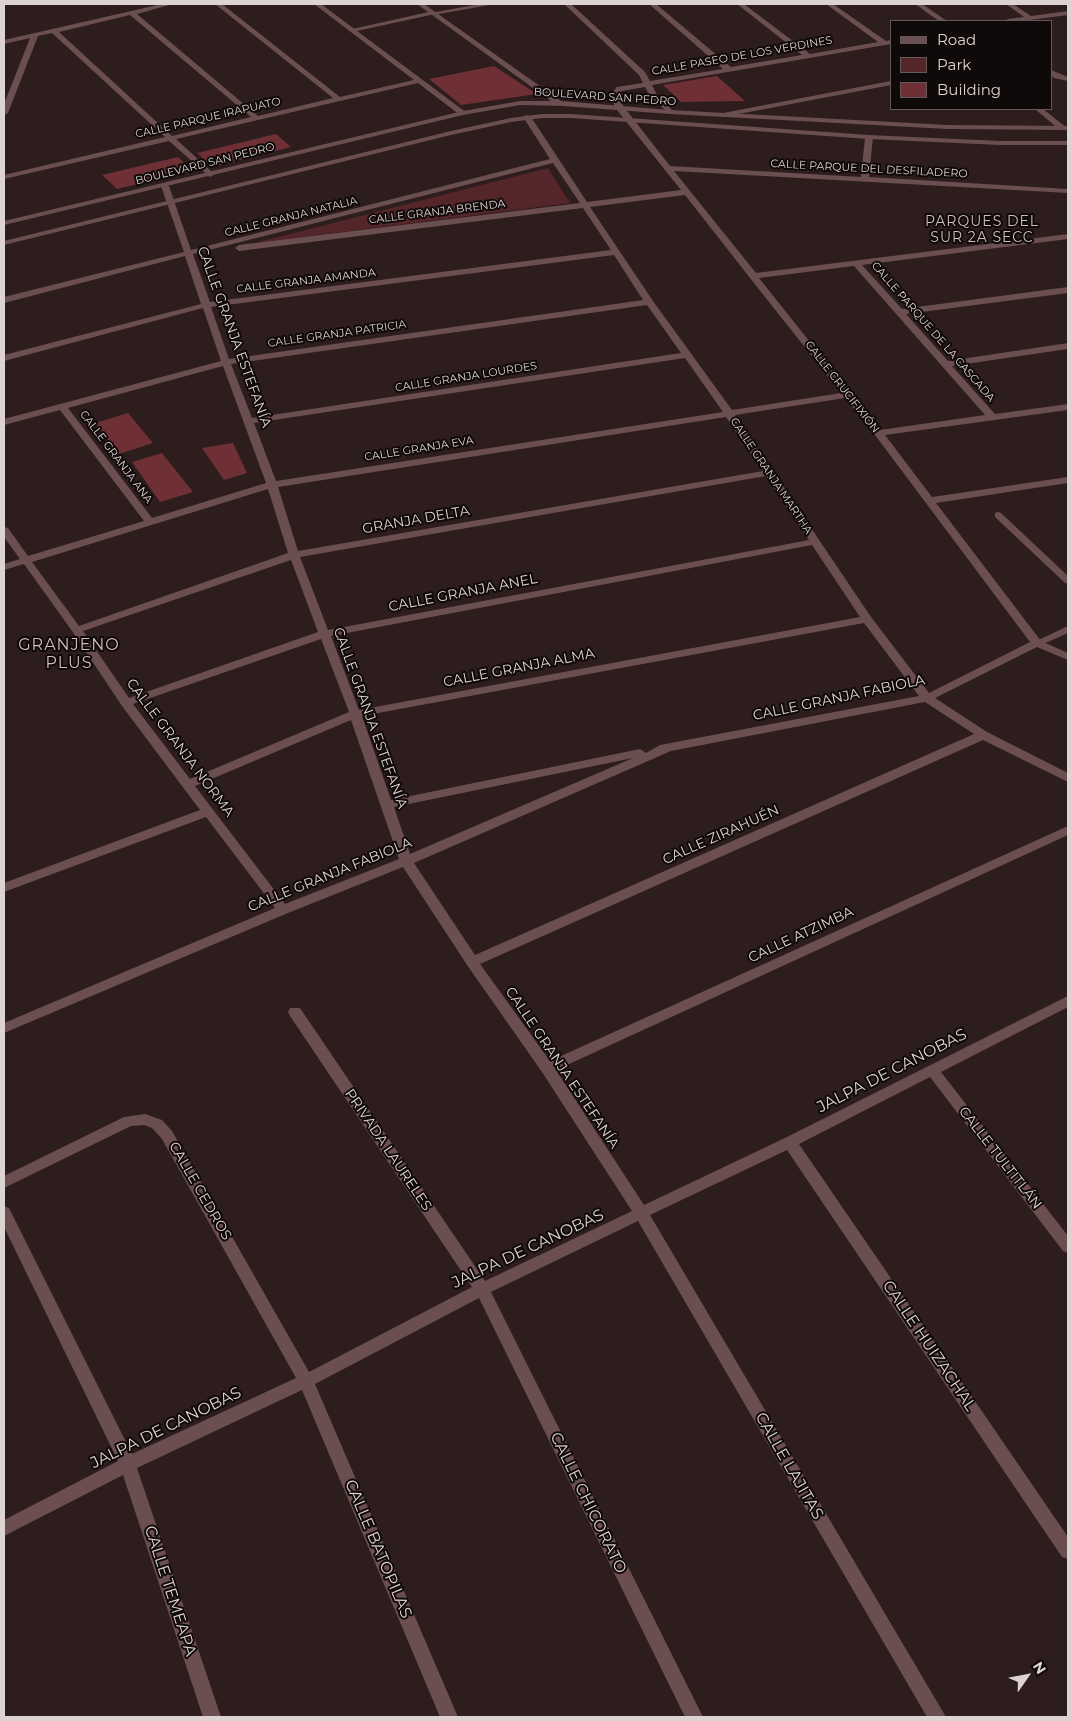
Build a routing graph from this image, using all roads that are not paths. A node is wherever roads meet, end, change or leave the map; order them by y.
1 (170, 4) edge
2 (218, 4) edge
3 (318, 4) edge
4 (420, 4) edge
5 (492, 4) edge
6 (567, 4) edge
7 (652, 4) edge
8 (740, 4) edge
9 (829, 4) edge
10 (918, 4) edge
11 (1009, 4) edge
12 (132, 13) junction
13 (433, 13) junction
14 (1068, 13) edge
15 (1030, 18) junction
16 (942, 20) edge
17 (1015, 20) edge
18 (352, 30) junction
19 (54, 31) junction
20 (35, 35) junction
21 (4, 42) edge
22 (887, 43) edge
23 (808, 56) junction
24 (728, 69) junction
25 (1052, 72) edge
26 (1065, 79) edge
27 (417, 80) junction
28 (648, 83) junction
29 (890, 83) edge
30 (338, 99) junction
31 (559, 103) junction
32 (620, 108) junction
33 (1040, 110) edge
34 (670, 112) junction
35 (4, 113) edge
36 (463, 113) junction
37 (723, 115) junction
38 (571, 116) junction
39 (527, 117) junction
40 (256, 118) junction
41 (632, 121) junction
42 (1065, 128) edge
43 (869, 137) junction
44 (168, 139) junction
45 (1068, 143) edge
46 (554, 160) junction
47 (669, 168) junction
48 (210, 175) junction
49 (4, 177) edge
50 (865, 180) junction
51 (165, 186) junction
52 (1068, 191) edge
53 (688, 192) junction
54 (172, 203) junction
55 (586, 205) junction
56 (4, 223) edge
57 (1068, 236) edge
58 (4, 243) edge
59 (616, 252) junction
60 (188, 255) junction
61 (856, 262) junction
62 (754, 276) junction
63 (1068, 290) edge
64 (4, 300) edge
65 (649, 302) junction
66 (206, 306) junction
67 (900, 312) junction
68 (1068, 346) edge
69 (687, 355) junction
70 (4, 358) edge
71 (226, 362) junction
72 (946, 364) junction
73 (847, 395) junction
74 (63, 407) junction
75 (1068, 407) edge
76 (728, 412) junction
77 (992, 417) junction
78 (248, 421) junction
79 (4, 422) edge
80 (878, 433) junction
81 (768, 473) junction
82 (1068, 480) edge
83 (272, 485) junction
84 (928, 500) junction
85 (998, 514) dead end
86 (150, 522) junction
87 (4, 530) edge
88 (814, 542) junction
89 (294, 555) junction
90 (26, 560) junction
91 (4, 567) edge
92 (1068, 581) edge
93 (867, 619) junction
94 (1068, 629) edge
95 (77, 630) junction
96 (323, 634) junction
97 (1037, 643) junction
98 (1068, 657) edge
99 (928, 698) junction
100 (126, 703) junction
101 (355, 714) junction
102 (983, 735) junction
103 (666, 748) junction
104 (1068, 778) edge
105 (189, 784) junction
106 (386, 805) junction
107 (209, 812) junction
108 (1068, 830) edge
109 (406, 861) junction
110 (4, 888) edge
111 (283, 910) junction
112 (472, 962) junction
113 (1068, 1003) edge
114 (294, 1012) dead end
115 (4, 1028) edge
116 (547, 1068) junction
117 (932, 1070) junction
118 (790, 1142) junction
119 (4, 1182) edge
120 (4, 1212) edge
121 (642, 1214) junction
122 (1068, 1247) edge
123 (482, 1289) junction
124 (306, 1381) junction
125 (128, 1464) junction
126 (4, 1528) edge
127 (1068, 1551) edge
128 (212, 1717) edge
129 (449, 1717) edge
130 (694, 1717) edge
131 (937, 1717) edge

1 - 12 street
2 - 30 street
3 - 18 street
4 - 13 street
5 - 13 street
6 - 28 street
7 - 24 street
8 - 23 street
9 - 22 street
10 - 16 street
11 - 15 street
12 - 19 street
12 - 40 street
13 - 18 street
13 - 31 street
14 - 15 street
15 - 17 street
18 - 27 street
19 - 20 street
19 - 44 street
20 - 21 street
20 - 35 street
22 - 23 street, CALLE PASEO DE LOS VERDINES
23 - 24 street, CALLE PASEO DE LOS VERDINES
24 - 28 street, CALLE PASEO DE LOS VERDINES
25 - 26 street
27 - 30 street, CALLE PARQUE IRAPUATO
27 - 36 street
28 - 32 street, CALLE PASEO DE LOS VERDINES
28 - 34 street
29 - 37 street
30 - 40 street, CALLE PARQUE IRAPUATO
31 - 32 street, BOULEVARD SAN PEDRO
31 - 36 street, BOULEVARD SAN PEDRO
31 - 38 street
32 - 34 street, BOULEVARD SAN PEDRO
32 - 41 street, CALLE CRUCIFIXIÓN
33 - 42 street
34 - 37 street, BOULEVARD SAN PEDRO
36 - 48 street, BOULEVARD SAN PEDRO
37 - 42 street, BOULEVARD SAN PEDRO
38 - 39 street, BOULEVARD SAN PEDRO
38 - 41 street, BOULEVARD SAN PEDRO
39 - 46 street, CALLE GRANJA MARTHA
39 - 54 street, BOULEVARD SAN PEDRO
40 - 44 street, CALLE PARQUE IRAPUATO
41 - 43 street, BOULEVARD SAN PEDRO
41 - 47 street, CALLE CRUCIFIXIÓN
43 - 45 street, BOULEVARD SAN PEDRO
43 - 50 street
44 - 48 street
44 - 49 street, CALLE PARQUE IRAPUATO
46 - 55 street, CALLE GRANJA MARTHA
46 - 60 street, CALLE GRANJA NATALIA
47 - 50 street, CALLE PARQUE DEL DESFILADERO
47 - 53 street, CALLE CRUCIFIXIÓN
48 - 51 street, BOULEVARD SAN PEDRO
50 - 52 street, CALLE PARQUE DEL DESFILADERO
51 - 54 street, CALLE GRANJA ESTEFANÍA
51 - 56 street, BOULEVARD SAN PEDRO
53 - 55 street, CALLE GRANJA BRENDA
53 - 62 street, CALLE CRUCIFIXIÓN
54 - 58 street, BOULEVARD SAN PEDRO
54 - 60 street, CALLE GRANJA ESTEFANÍA
55 - 59 street, CALLE GRANJA MARTHA
55 - 60 street, CALLE GRANJA BRENDA
57 - 61 street
59 - 65 street, CALLE GRANJA MARTHA
59 - 66 street, CALLE GRANJA AMANDA
60 - 64 street, CALLE GRANJA NATALIA
60 - 66 street, CALLE GRANJA ESTEFANÍA
61 - 62 street
61 - 67 street, CALLE PARQUE DE LA CASCADA
62 - 73 street, CALLE CRUCIFIXIÓN
63 - 67 street
65 - 69 street, CALLE GRANJA MARTHA
65 - 71 street, CALLE GRANJA PATRICIA
66 - 70 street, CALLE GRANJA AMANDA
66 - 71 street, CALLE GRANJA ESTEFANÍA
67 - 72 street, CALLE PARQUE DE LA CASCADA
68 - 72 street
69 - 76 street, CALLE GRANJA MARTHA
69 - 78 street, CALLE GRANJA LOURDES
71 - 74 street, CALLE GRANJA PATRICIA
71 - 78 street, CALLE GRANJA ESTEFANÍA
72 - 77 street, CALLE PARQUE DE LA CASCADA
73 - 76 street, CALLE GRANJA EVA
73 - 80 street, CALLE CRUCIFIXIÓN
74 - 79 street, CALLE GRANJA PATRICIA
74 - 86 street, CALLE GRANJA ANA
75 - 77 street
76 - 81 street, CALLE GRANJA MARTHA
76 - 83 street, CALLE GRANJA EVA
77 - 80 street
78 - 83 street, CALLE GRANJA ESTEFANÍA
80 - 84 street, CALLE CRUCIFIXIÓN
81 - 88 street, CALLE GRANJA MARTHA
81 - 89 street, GRANJA DELTA
82 - 84 street
83 - 86 street, CALLE GRANJA EVA
83 - 89 street, CALLE GRANJA ESTEFANÍA
84 - 97 street, CALLE CRUCIFIXIÓN
85 - 92 lane
86 - 90 street, CALLE GRANJA EVA
87 - 90 street, CALLE GRANJA NORMA
88 - 93 street, CALLE GRANJA MARTHA
88 - 96 street, CALLE GRANJA ANEL
89 - 95 street, GRANJA DELTA
89 - 96 street, CALLE GRANJA ESTEFANÍA
90 - 91 street, CALLE GRANJA EVA
90 - 95 street, CALLE GRANJA NORMA
93 - 99 street, CALLE GRANJA MARTHA
93 - 101 street, CALLE GRANJA ALMA
94 - 97 lane
95 - 100 street, CALLE GRANJA NORMA
96 - 100 street, CALLE GRANJA ANEL
96 - 101 street, CALLE GRANJA ESTEFANÍA
97 - 98 street, CALLE CRUCIFIXIÓN
97 - 99 street, CALLE GRANJA FABIOLA
99 - 102 street, CALLE GRANJA MARTHA
99 - 103 street, CALLE GRANJA FABIOLA
100 - 105 street, CALLE GRANJA NORMA
101 - 105 street, CALLE GRANJA ALMA
101 - 106 street, CALLE GRANJA ESTEFANÍA
102 - 104 street, CALLE GRANJA MARTHA
102 - 112 street, CALLE ZIRAHUÉN
103 - 106 street, CALLE GRANJA FABIOLA
103 - 109 street, CALLE GRANJA FABIOLA
105 - 107 street, CALLE GRANJA NORMA
106 - 109 street, CALLE GRANJA ESTEFANÍA
107 - 110 street
107 - 111 street, CALLE GRANJA NORMA
108 - 116 street, CALLE ATZIMBA
109 - 111 street, CALLE GRANJA FABIOLA
109 - 112 street, CALLE GRANJA ESTEFANÍA
111 - 115 street, CALLE GRANJA FABIOLA
112 - 116 street, CALLE GRANJA ESTEFANÍA
113 - 117 street, JALPA DE CANOBAS
114 - 123 street, PRIVADA LAURELES
116 - 121 street, CALLE GRANJA ESTEFANÍA
117 - 118 street, JALPA DE CANOBAS
117 - 122 street, CALLE TULTITLÁN
118 - 121 street, JALPA DE CANOBAS
118 - 127 street, CALLE HUIZACHAL
119 - 124 street, CALLE CEDROS
120 - 125 street
121 - 123 street, JALPA DE CANOBAS
121 - 131 street, CALLE LAJITAS
123 - 124 street, JALPA DE CANOBAS
123 - 130 street, CALLE CHICORATO
124 - 125 street, JALPA DE CANOBAS
124 - 129 street, CALLE BATOPILAS
125 - 126 street, JALPA DE CANOBAS
125 - 128 street, CALLE TEMEAPA

